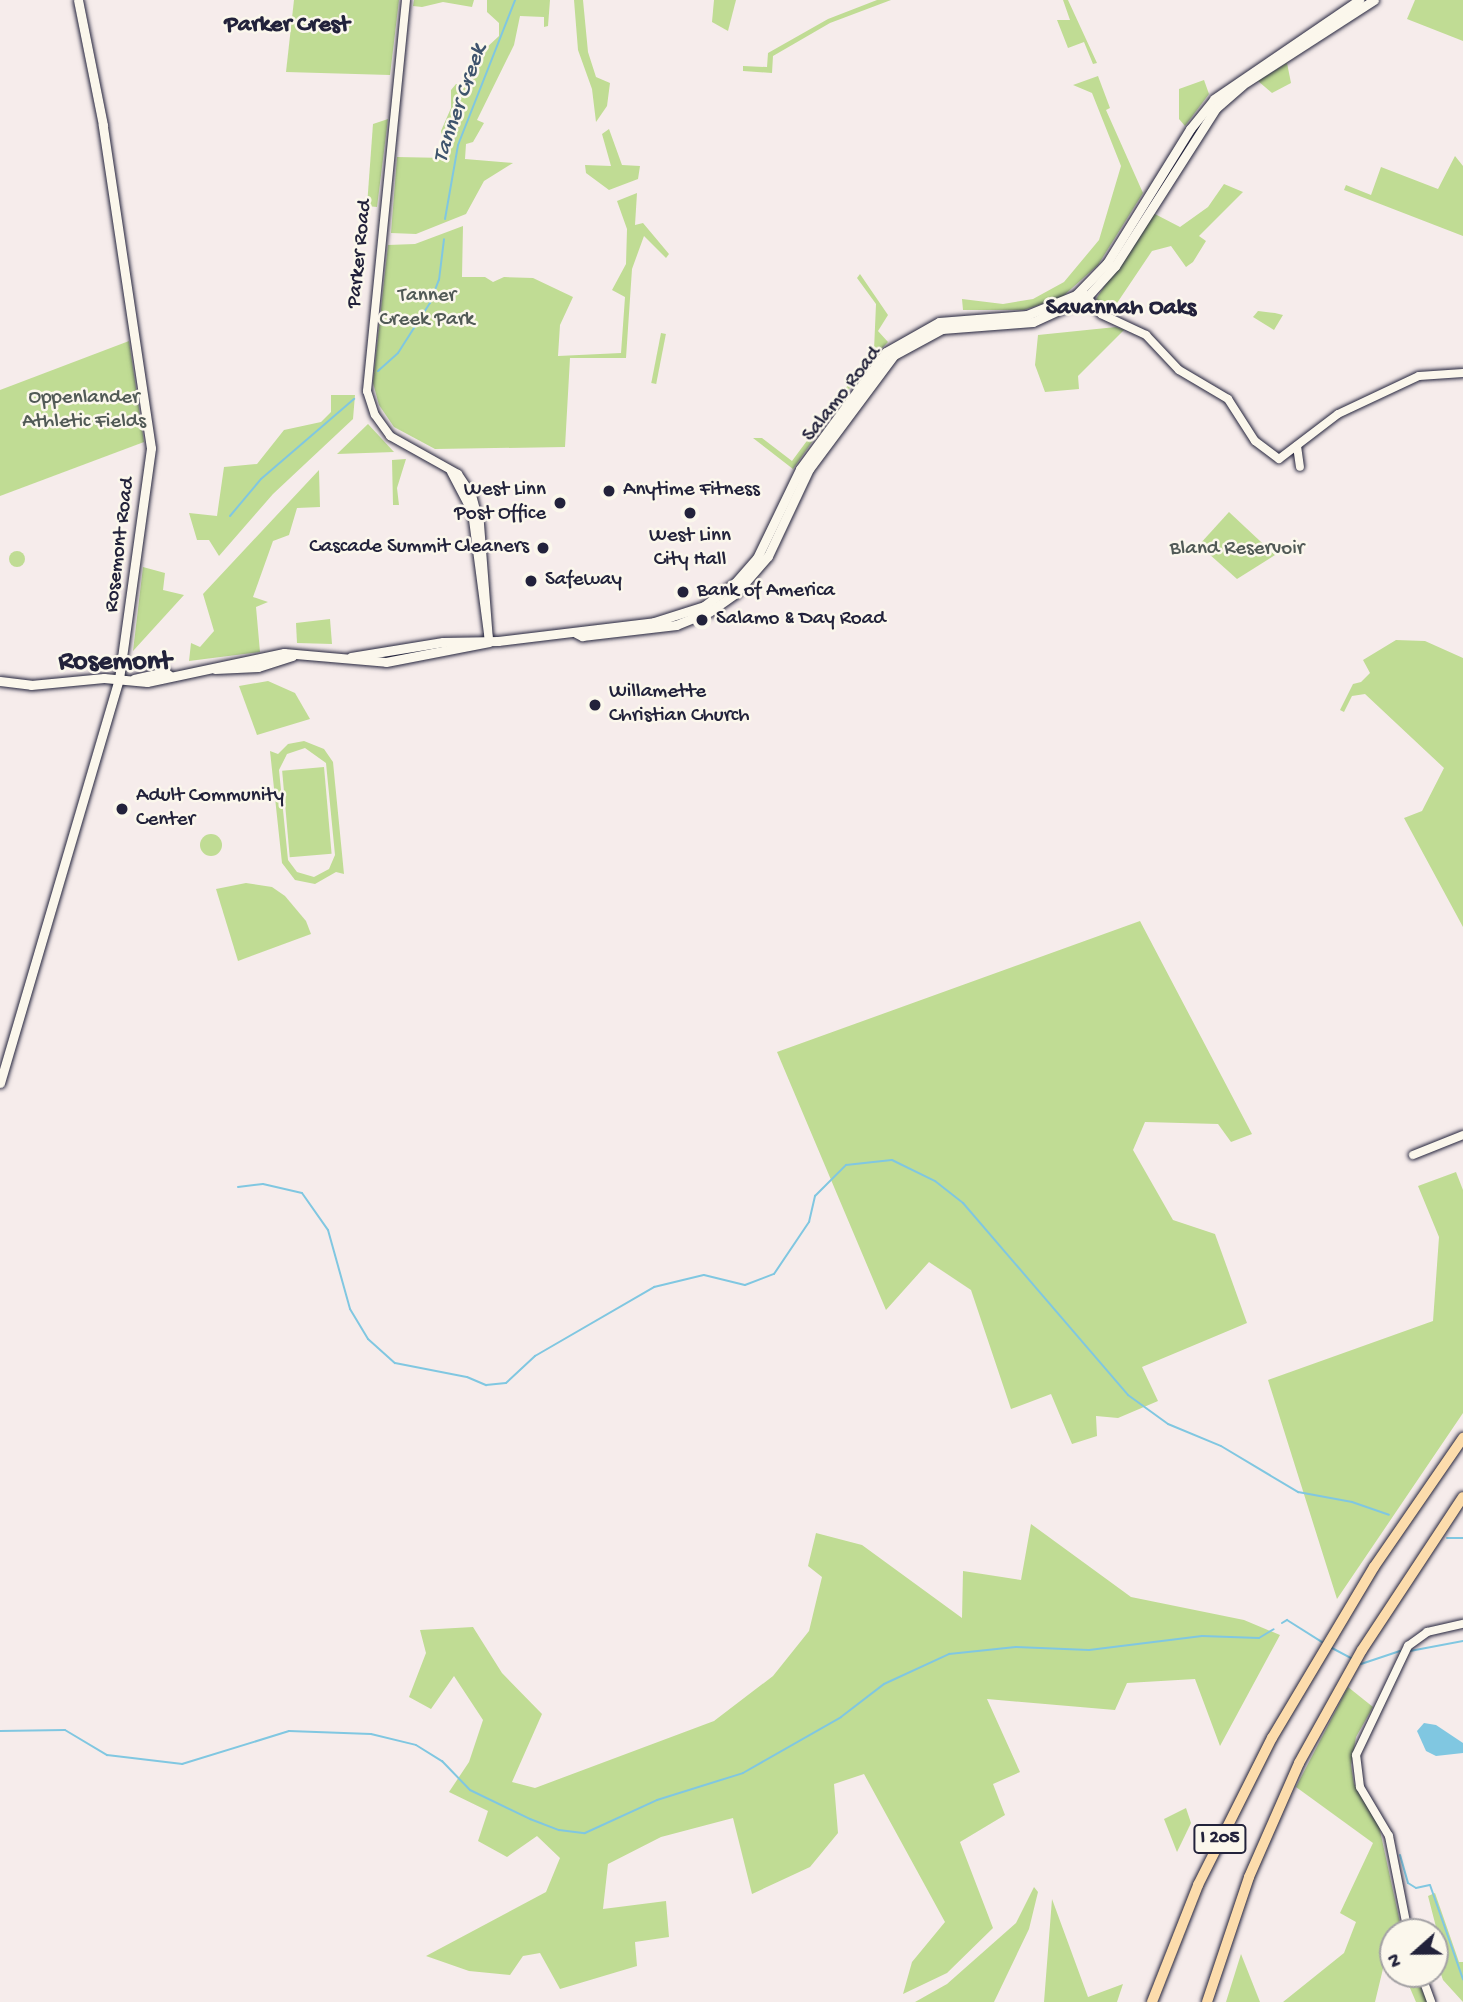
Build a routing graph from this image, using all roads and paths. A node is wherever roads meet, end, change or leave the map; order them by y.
1 (78, 0) edge
2 (406, 0) edge
3 (1359, 0) edge
4 (1374, 0) edge
5 (1084, 294) junction
6 (1463, 373) edge
7 (1297, 446) junction
8 (1300, 467) dead end
9 (489, 642) junction
10 (119, 678) junction
11 (0, 681) edge
12 (0, 1083) edge
13 (1463, 1135) edge
14 (1413, 1155) dead end
15 (1463, 1437) edge
16 (1463, 1497) edge
17 (1463, 1624) edge
18 (1405, 1918) edge
19 (1152, 2002) edge
20 (1207, 2002) edge

1 - 10 main road, Rosemont Road
2 - 9 street, Parker Road
3 - 5 main road, Salamo Road
4 - 5 main road, Salamo Road
5 - 7 street
5 - 9 main road, Salamo Road
6 - 7 street
7 - 8 street
9 - 10 main road, Salamo Road
10 - 11 main road, Salamo Road
10 - 12 main road, Rosemont Road
13 - 14 street
15 - 19 highway, I 205
16 - 20 highway, I 205
17 - 18 street

